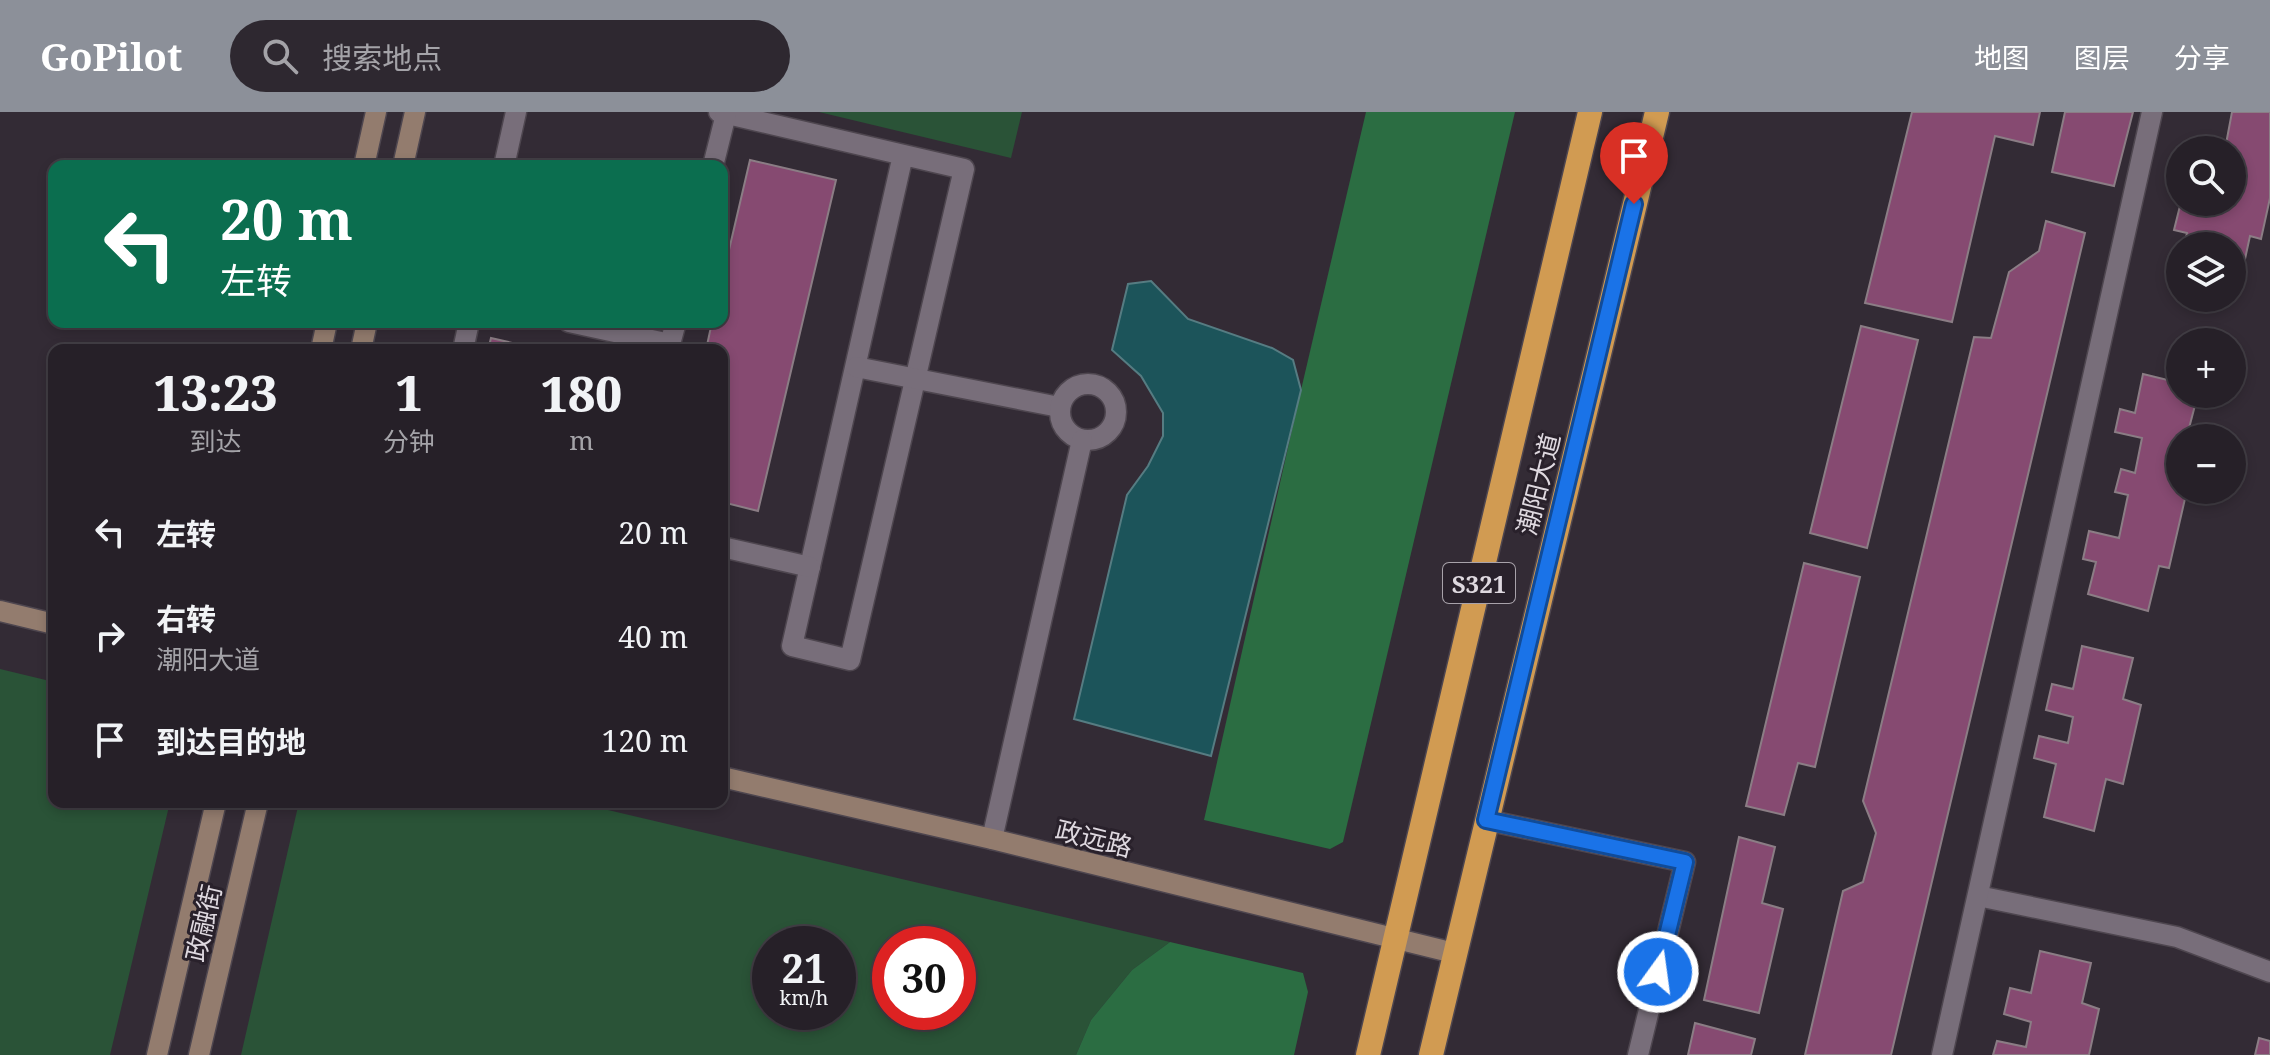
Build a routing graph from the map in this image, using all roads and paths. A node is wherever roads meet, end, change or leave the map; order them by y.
1 (376, 112) edge
2 (415, 112) edge
3 (516, 112) edge
4 (1590, 112) edge
5 (1657, 112) edge
6 (2152, 112) edge
7 (723, 113) edge
8 (903, 155) junction
9 (365, 160) edge
10 (404, 160) edge
11 (505, 160) edge
12 (714, 160) edge
13 (597, 328) edge
14 (670, 344) edge
15 (856, 367) junction
16 (916, 379) junction
17 (1059, 407) junction
18 (1082, 440) junction
19 (728, 548) edge
20 (810, 567) junction
21 (0, 611) edge
22 (48, 623) edge
23 (728, 778) edge
24 (215, 808) edge
25 (257, 808) edge
26 (1486, 820) junction
27 (992, 839) junction
28 (1978, 896) junction
29 (1395, 939) junction
30 (1454, 953) junction
31 (2270, 972) edge
32 (157, 1055) edge
33 (199, 1055) edge
34 (1368, 1055) edge
35 (1431, 1055) edge
36 (1638, 1055) edge
37 (1942, 1055) edge

1 - 9 street
2 - 10 street
3 - 11 street
4 - 29 highway, 潮阳大道 / S321
5 - 26 highway, 潮阳大道 / S321
6 - 28 street
7 - 8 street
7 - 12 street
8 - 15 street
8 - 16 street
13 - 14 street
15 - 16 street
15 - 20 street
16 - 17 street
16 - 20 street
17 - 18 street
17 - 18 street
18 - 27 street
19 - 20 street
21 - 22 street
23 - 27 street, 政远路
24 - 32 street, 政融街
25 - 33 street, 政融街
26 - 30 highway, 潮阳大道 / S321
26 - 36 street
27 - 29 street, 政远路
28 - 31 street
28 - 37 street
29 - 30 street, 政远路
29 - 34 highway, 潮阳大道 / S321
30 - 35 highway, 潮阳大道 / S321

